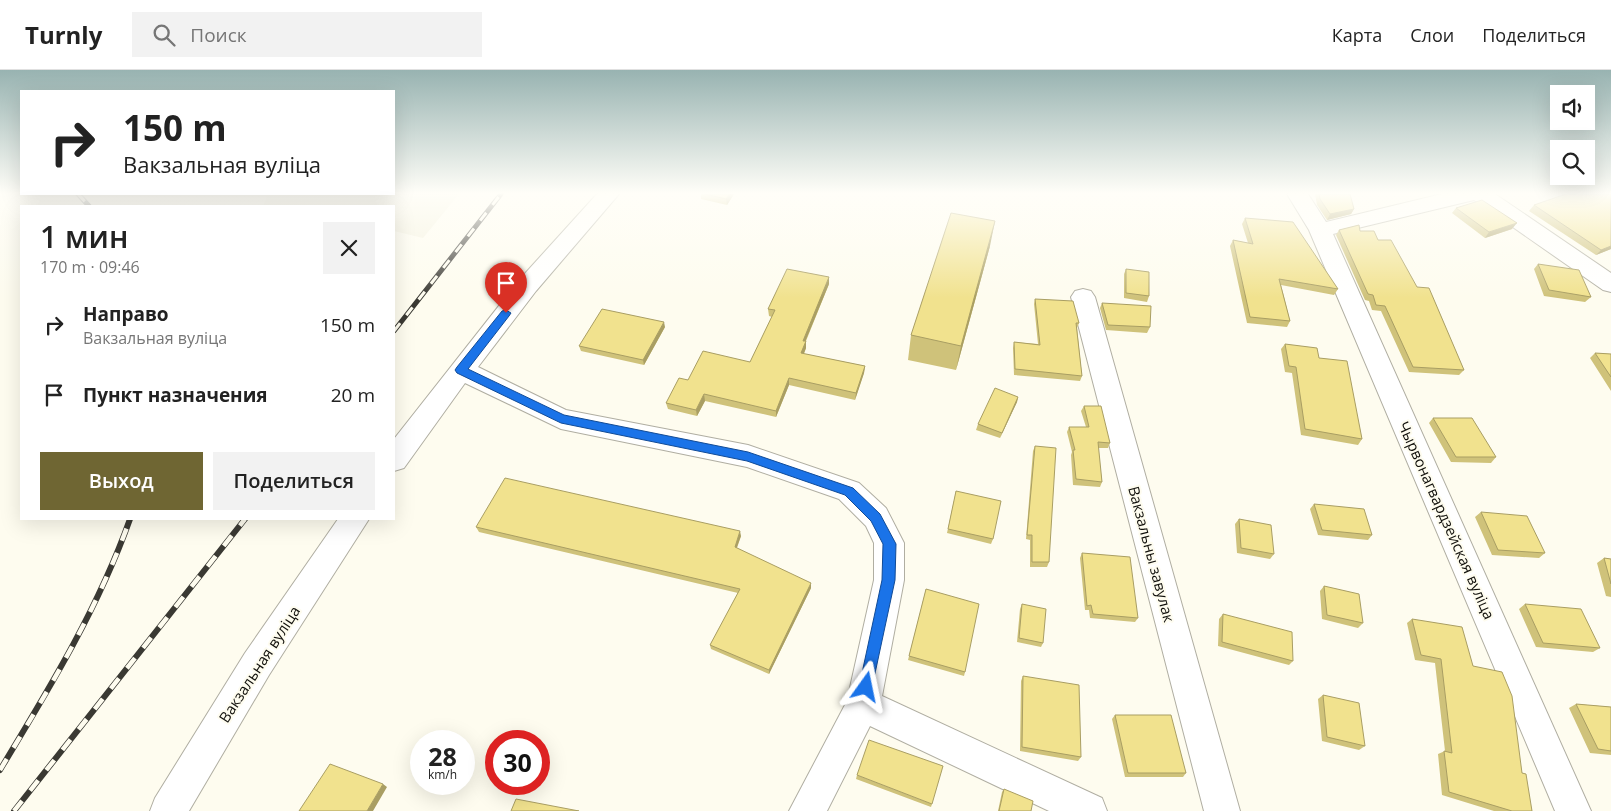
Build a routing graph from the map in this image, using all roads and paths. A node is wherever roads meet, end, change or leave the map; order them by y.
1 (578, 229) edge
2 (1326, 229) edge
3 (1530, 229) edge
4 (1320, 230) joint
5 (1611, 284) edge
6 (1083, 297) dead end
7 (461, 370) junction
8 (395, 459) edge
9 (353, 520) edge
10 (863, 705) junction
11 (168, 811) edge
12 (807, 811) edge
13 (1089, 811) edge
14 (1222, 811) edge
15 (1573, 811) edge

1 - 7 street
2 - 4 street
3 - 5 street
4 - 15 street, Чырвонагвардзейская вуліца
6 - 14 street, Вакзальны завулак
7 - 8 street
7 - 10 street
9 - 11 street, Вакзальная вуліца
10 - 12 street
10 - 13 street

